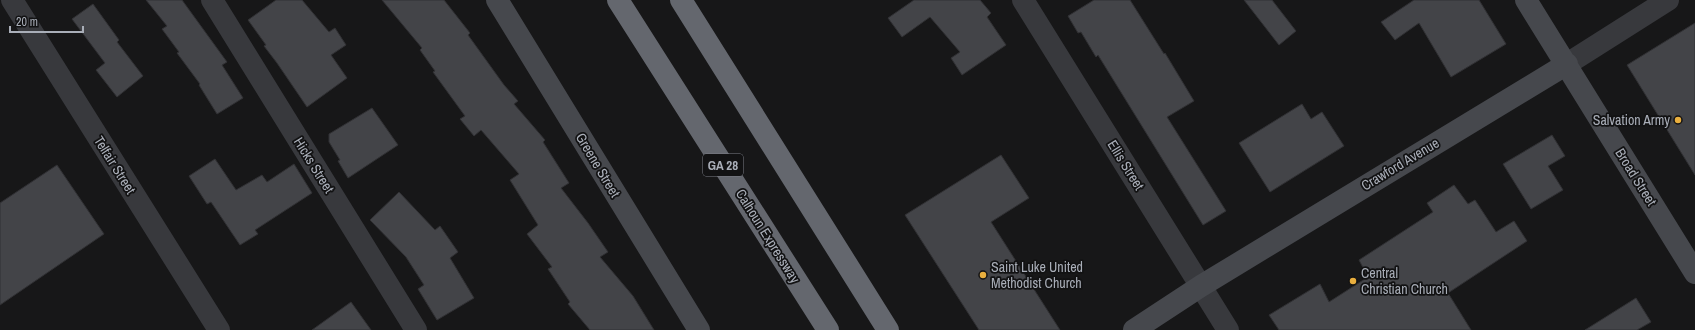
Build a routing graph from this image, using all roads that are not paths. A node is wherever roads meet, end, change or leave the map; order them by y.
1 (12, 0) edge
2 (212, 0) edge
3 (497, 0) edge
4 (618, 0) edge
5 (681, 0) edge
6 (1024, 0) edge
7 (1526, 0) edge
8 (1668, 0) edge
9 (1567, 64) junction
10 (1695, 273) edge
11 (1200, 286) junction
12 (219, 330) edge
13 (416, 330) edge
14 (699, 330) edge
15 (828, 330) edge
16 (888, 330) edge
17 (1134, 330) edge
18 (1228, 330) edge

1 - 12 street, Telfair Street
2 - 13 street, Hicks Street
3 - 14 street, Greene Street
4 - 15 highway, Calhoun Expressway / GA 28
5 - 16 highway
6 - 11 street, Ellis Street
7 - 9 street, Broad Street
8 - 9 street, Crawford Avenue
9 - 10 street, Broad Street
9 - 11 street, Crawford Avenue
11 - 17 street, Crawford Avenue
11 - 18 street, Ellis Street

